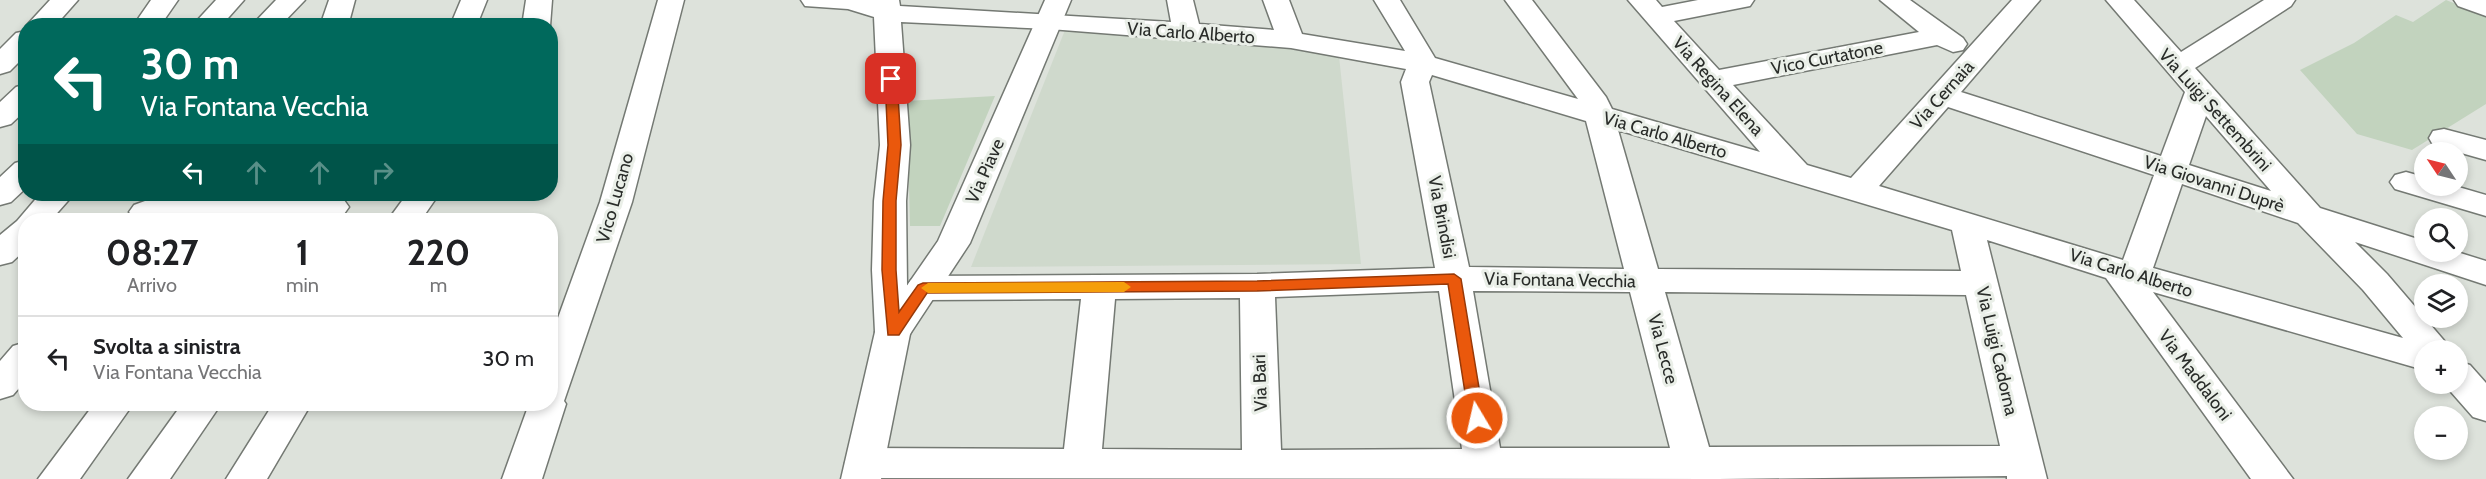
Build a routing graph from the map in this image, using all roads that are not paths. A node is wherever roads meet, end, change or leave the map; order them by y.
1 (65, 0) edge
2 (165, 0) edge
3 (231, 0) edge
4 (292, 0) edge
5 (539, 0) edge
6 (671, 0) edge
7 (814, 0) edge
8 (1180, 0) edge
9 (1276, 0) edge
10 (1387, 0) edge
11 (1518, 0) edge
12 (1741, 0) edge
13 (1893, 0) edge
14 (2028, 0) edge
15 (2119, 0) edge
16 (2282, 0) edge
17 (2467, 0) edge
18 (886, 6) edge
19 (1648, 8) edge
20 (2486, 8) edge
21 (1005, 9) edge
22 (1054, 11) edge
23 (47, 18) edge
24 (152, 18) edge
25 (214, 18) edge
26 (273, 18) edge
27 (537, 18) edge
28 (1187, 32) junction
29 (1942, 36) junction
30 (1291, 40) junction
31 (18, 47) edge
32 (1974, 60) junction
33 (1423, 63) junction
34 (0, 65) edge
35 (2177, 67) junction
36 (1712, 80) junction
37 (2199, 93) junction
38 (1942, 95) junction
39 (18, 101) edge
40 (1599, 115) junction
41 (0, 118) edge
42 (2444, 138) dead end
43 (2486, 150) edge
44 (2172, 171) junction
45 (1796, 173) junction
46 (18, 178) edge
47 (2406, 182) dead end
48 (1858, 190) junction
49 (0, 195) edge
50 (51, 201) edge
51 (297, 201) edge
52 (2486, 206) edge
53 (147, 209) edge
54 (40, 213) edge
55 (216, 213) edge
56 (258, 213) edge
57 (327, 213) edge
58 (2308, 214) junction
59 (1967, 224) junction
60 (18, 237) edge
61 (0, 254) edge
62 (2126, 272) junction
63 (2486, 273) edge
64 (1454, 279) junction
65 (1645, 281) junction
66 (1981, 283) junction
67 (1257, 286) junction
68 (1099, 287) junction
69 (923, 288) junction
70 (893, 332) junction
71 (2425, 340) edge
72 (2414, 354) edge
73 (18, 364) edge
74 (2468, 369) edge
75 (558, 370) edge
76 (2486, 374) edge
77 (0, 385) edge
78 (2468, 387) edge
79 (2486, 407) edge
80 (109, 411) edge
81 (197, 411) edge
82 (288, 411) edge
83 (545, 411) edge
84 (1695, 470) edge
85 (2025, 470) edge
86 (862, 471) edge
87 (1081, 471) edge
88 (1816, 471) edge
89 (1262, 472) edge
90 (1485, 472) edge
91 (58, 479) edge
92 (148, 479) edge
93 (246, 479) edge
94 (522, 479) edge
95 (2273, 479) edge

1 - 23 street
2 - 24 street
3 - 25 street
4 - 26 street
5 - 27 street
6 - 75 street, Vico Lucano
7 - 18 street, Via Carlo Alberto
8 - 28 street
9 - 30 street
10 - 33 street
11 - 40 street, Via Lecce
12 - 19 street
13 - 29 street
14 - 32 street, Via Cernaia
15 - 35 street, Via Luigi Settembrini
16 - 35 street
17 - 20 street
18 - 21 street, Via Carlo Alberto
18 - 70 street
19 - 36 street, Via Regina Elena
21 - 22 street, Via Carlo Alberto
22 - 28 street, Via Carlo Alberto
22 - 69 street, Via Piave
28 - 30 street, Via Carlo Alberto
29 - 32 street
29 - 36 street, Vico Curtatone
30 - 33 street, Via Carlo Alberto
31 - 34 street
32 - 38 street, Via Cernaia
33 - 40 street, Via Carlo Alberto
33 - 64 street, Via Brindisi
35 - 37 street, Via Luigi Settembrini
36 - 45 street, Via Regina Elena
37 - 44 street
37 - 58 street, Via Luigi Settembrini
38 - 44 street, Via Giovanni Duprè
38 - 48 street, Via Cernaia
39 - 41 street
40 - 45 street, Via Carlo Alberto
40 - 65 street, Via Lecce
42 - 43 street
44 - 58 street, Via Giovanni Duprè
44 - 62 street
45 - 48 street, Via Carlo Alberto
46 - 49 street
47 - 52 street
48 - 59 street, Via Carlo Alberto
50 - 54 street
51 - 56 street
51 - 57 street
53 - 55 street
58 - 63 street, Via Giovanni Duprè
58 - 71 street, Via Luigi Settembrini
59 - 62 street, Via Carlo Alberto
59 - 66 street, Via Luigi Cadorna
60 - 61 street
62 - 72 street, Via Carlo Alberto
62 - 95 street, Via Maddaloni
64 - 65 street, Via Fontana Vecchia
64 - 67 street, Via Fontana Vecchia
64 - 90 street, Via Brindisi
65 - 66 street, Via Fontana Vecchia
65 - 84 street, Via Lecce
66 - 85 street, Via Luigi Cadorna
67 - 68 street, Via Fontana Vecchia
67 - 89 street, Via Bari
68 - 69 street, Via Fontana Vecchia
68 - 87 street
69 - 70 street, Via Piave
70 - 86 street
73 - 77 street
74 - 76 street
78 - 79 street
80 - 91 street
81 - 92 street
82 - 93 street
83 - 94 street
84 - 88 street
84 - 90 street
85 - 88 street
86 - 87 street
87 - 89 street
89 - 90 street

